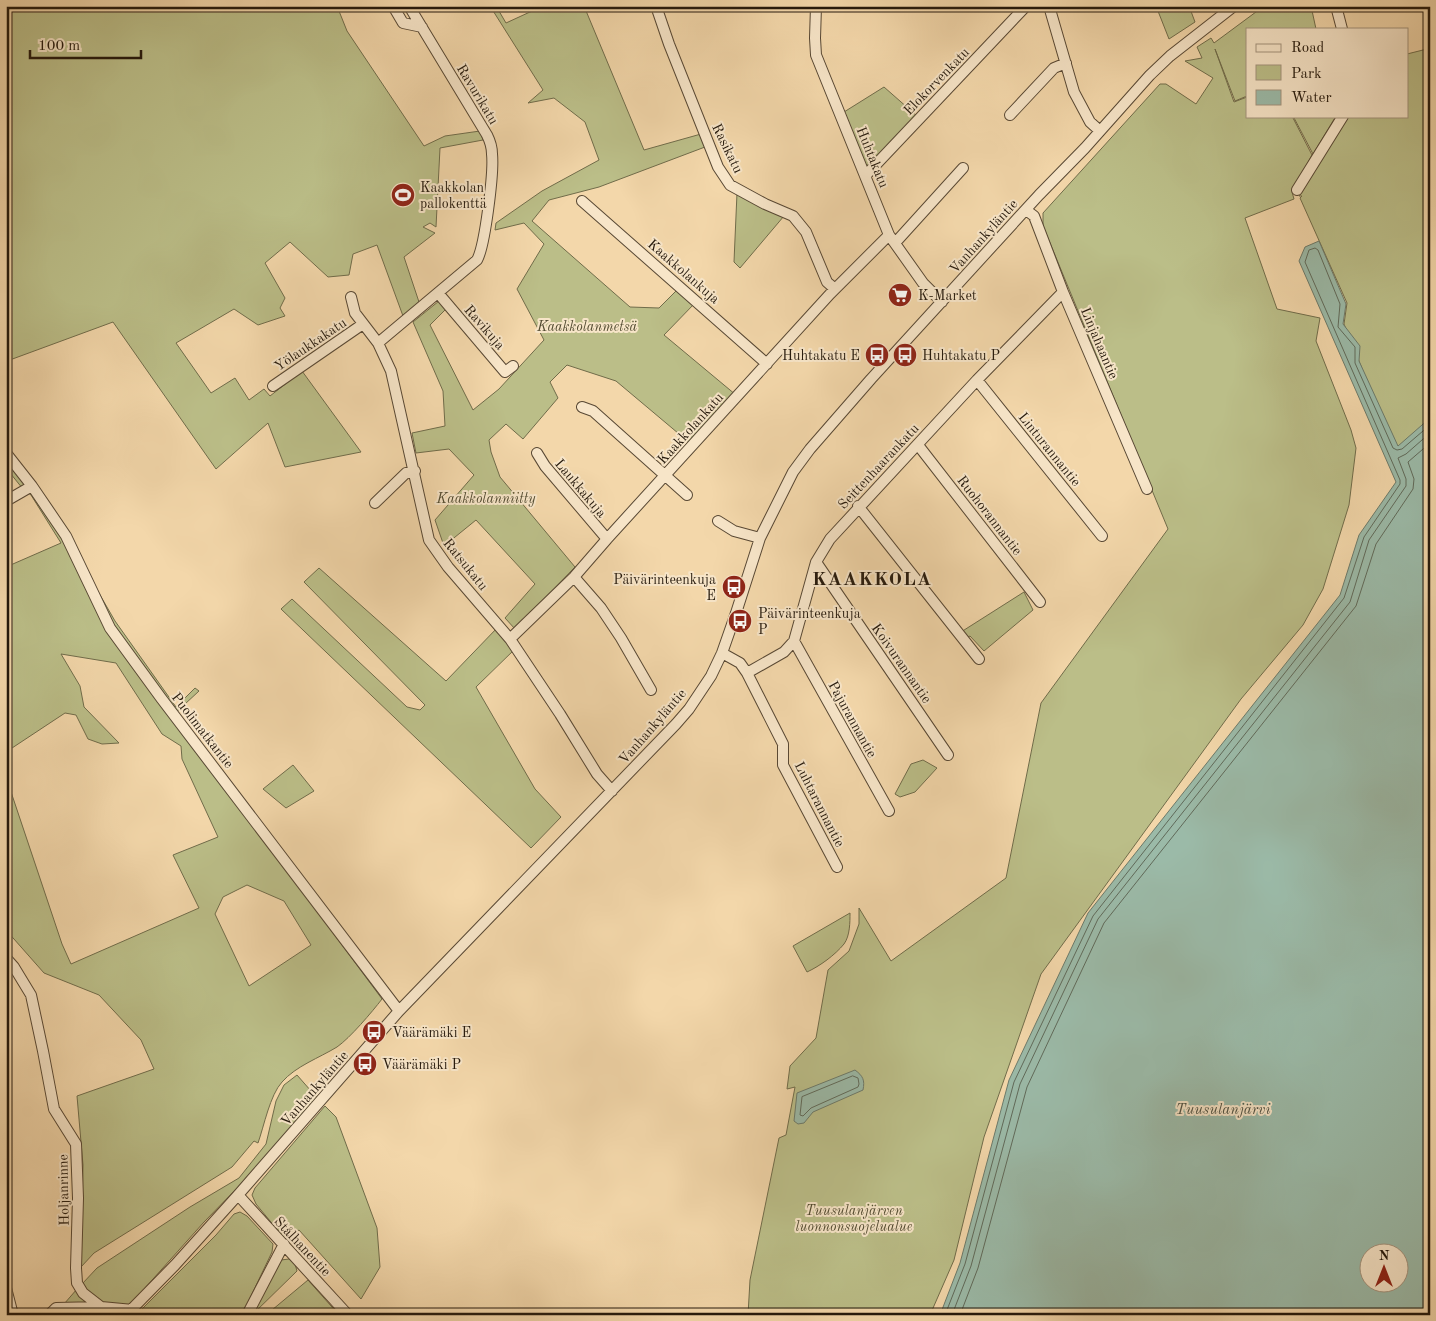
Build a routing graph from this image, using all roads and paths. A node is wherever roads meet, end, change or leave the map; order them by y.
1 (393, 6) edge
2 (410, 6) edge
3 (656, 6) edge
4 (816, 6) edge
5 (1026, 6) edge
6 (1050, 6) edge
7 (1234, 6) edge
8 (1336, 6) edge
9 (422, 27) junction
10 (1342, 28) edge
11 (1066, 63) junction
12 (1010, 115) dead end
13 (1342, 118) edge
14 (1100, 131) junction
15 (963, 168) dead end
16 (866, 175) junction
17 (1297, 190) dead end
18 (582, 200) dead end
19 (1026, 210) junction
20 (892, 239) junction
21 (835, 289) junction
22 (1063, 292) junction
23 (438, 293) junction
24 (351, 297) dead end
25 (942, 302) junction
26 (363, 324) junction
27 (378, 343) junction
28 (767, 364) junction
29 (513, 366) dead end
30 (977, 380) junction
31 (273, 386) dead end
32 (582, 407) dead end
33 (918, 445) junction
34 (6, 452) edge
35 (537, 452) dead end
36 (415, 471) junction
37 (664, 476) junction
38 (32, 486) junction
39 (1147, 489) dead end
40 (687, 495) dead end
41 (6, 501) edge
42 (375, 503) dead end
43 (858, 506) junction
44 (718, 520) dead end
45 (1102, 536) dead end
46 (760, 538) junction
47 (607, 539) junction
48 (816, 562) junction
49 (574, 577) junction
50 (1040, 602) dead end
51 (510, 639) junction
52 (794, 641) junction
53 (722, 653) junction
54 (979, 658) dead end
55 (747, 673) junction
56 (651, 690) dead end
57 (948, 755) dead end
58 (612, 791) junction
59 (889, 811) dead end
60 (837, 867) dead end
61 (6, 958) edge
62 (399, 1012) junction
63 (238, 1195) junction
64 (284, 1244) junction
65 (6, 1288) edge
66 (101, 1307) junction
67 (129, 1312) edge
68 (13, 1315) edge
69 (49, 1315) edge
70 (247, 1315) edge
71 (348, 1315) edge

1 - 9 street
2 - 9 street, Ravurikatu
3 - 21 street, Rasikatu
4 - 16 street, Huhtakatu
5 - 16 street, Elokorvenkatu
6 - 11 street
7 - 14 street, Vanhankyläntie
8 - 10 street
9 - 23 street, Ravurikatu
11 - 12 street
11 - 14 street
13 - 17 street
14 - 19 street, Vanhankyläntie
15 - 20 street, Kaakkolankatu
16 - 20 street, Huhtakatu
18 - 28 street, Kaakkolankuja
19 - 22 street, Linjahaantie
19 - 25 street, Vanhankyläntie
20 - 21 street, Kaakkolankatu
20 - 25 street, Huhtakatu
21 - 28 street, Kaakkolankatu
22 - 30 street, Seittenhaarankatu
22 - 39 street, Linjahaantie
23 - 27 street, Ravurikatu
23 - 29 street, Ravikuja
24 - 26 street, Ratsukatu
25 - 46 street, Vanhankyläntie
26 - 27 street, Ratsukatu
26 - 31 street, Yölaukkakatu
27 - 36 street, Ratsukatu
28 - 37 street, Kaakkolankatu
30 - 33 street, Seittenhaarankatu
30 - 45 street, Linturannantie
32 - 37 street
33 - 43 street, Seittenhaarankatu
33 - 50 street, Ruohorannantie
34 - 38 street, Puolimatkantie
35 - 47 street, Laukkakuja
36 - 42 street
36 - 51 street, Ratsukatu
37 - 40 street
37 - 47 street, Kaakkolankatu
38 - 41 street
38 - 62 street, Puolimatkantie
43 - 48 street, Seittenhaarankatu
43 - 54 street
44 - 46 street
46 - 53 street, Vanhankyläntie
47 - 49 street, Kaakkolankatu
48 - 52 street, Seittenhaarankatu
48 - 57 street, Koivurannantie
49 - 51 street, Kaakkolankatu
49 - 56 street
51 - 58 street, Ratsukatu
52 - 55 street
52 - 59 street, Pajurannantie
53 - 55 street, Luhtarannantie
53 - 58 street, Vanhankyläntie
55 - 60 street, Luhtarannantie
58 - 62 street, Vanhankyläntie
61 - 66 street, Holjanrinne
62 - 63 street, Vanhankyläntie
63 - 64 street, Stålhanentie
63 - 67 street, Vanhankyläntie
64 - 70 street
64 - 71 street, Stålhanentie
65 - 68 street
66 - 67 street
66 - 69 street

